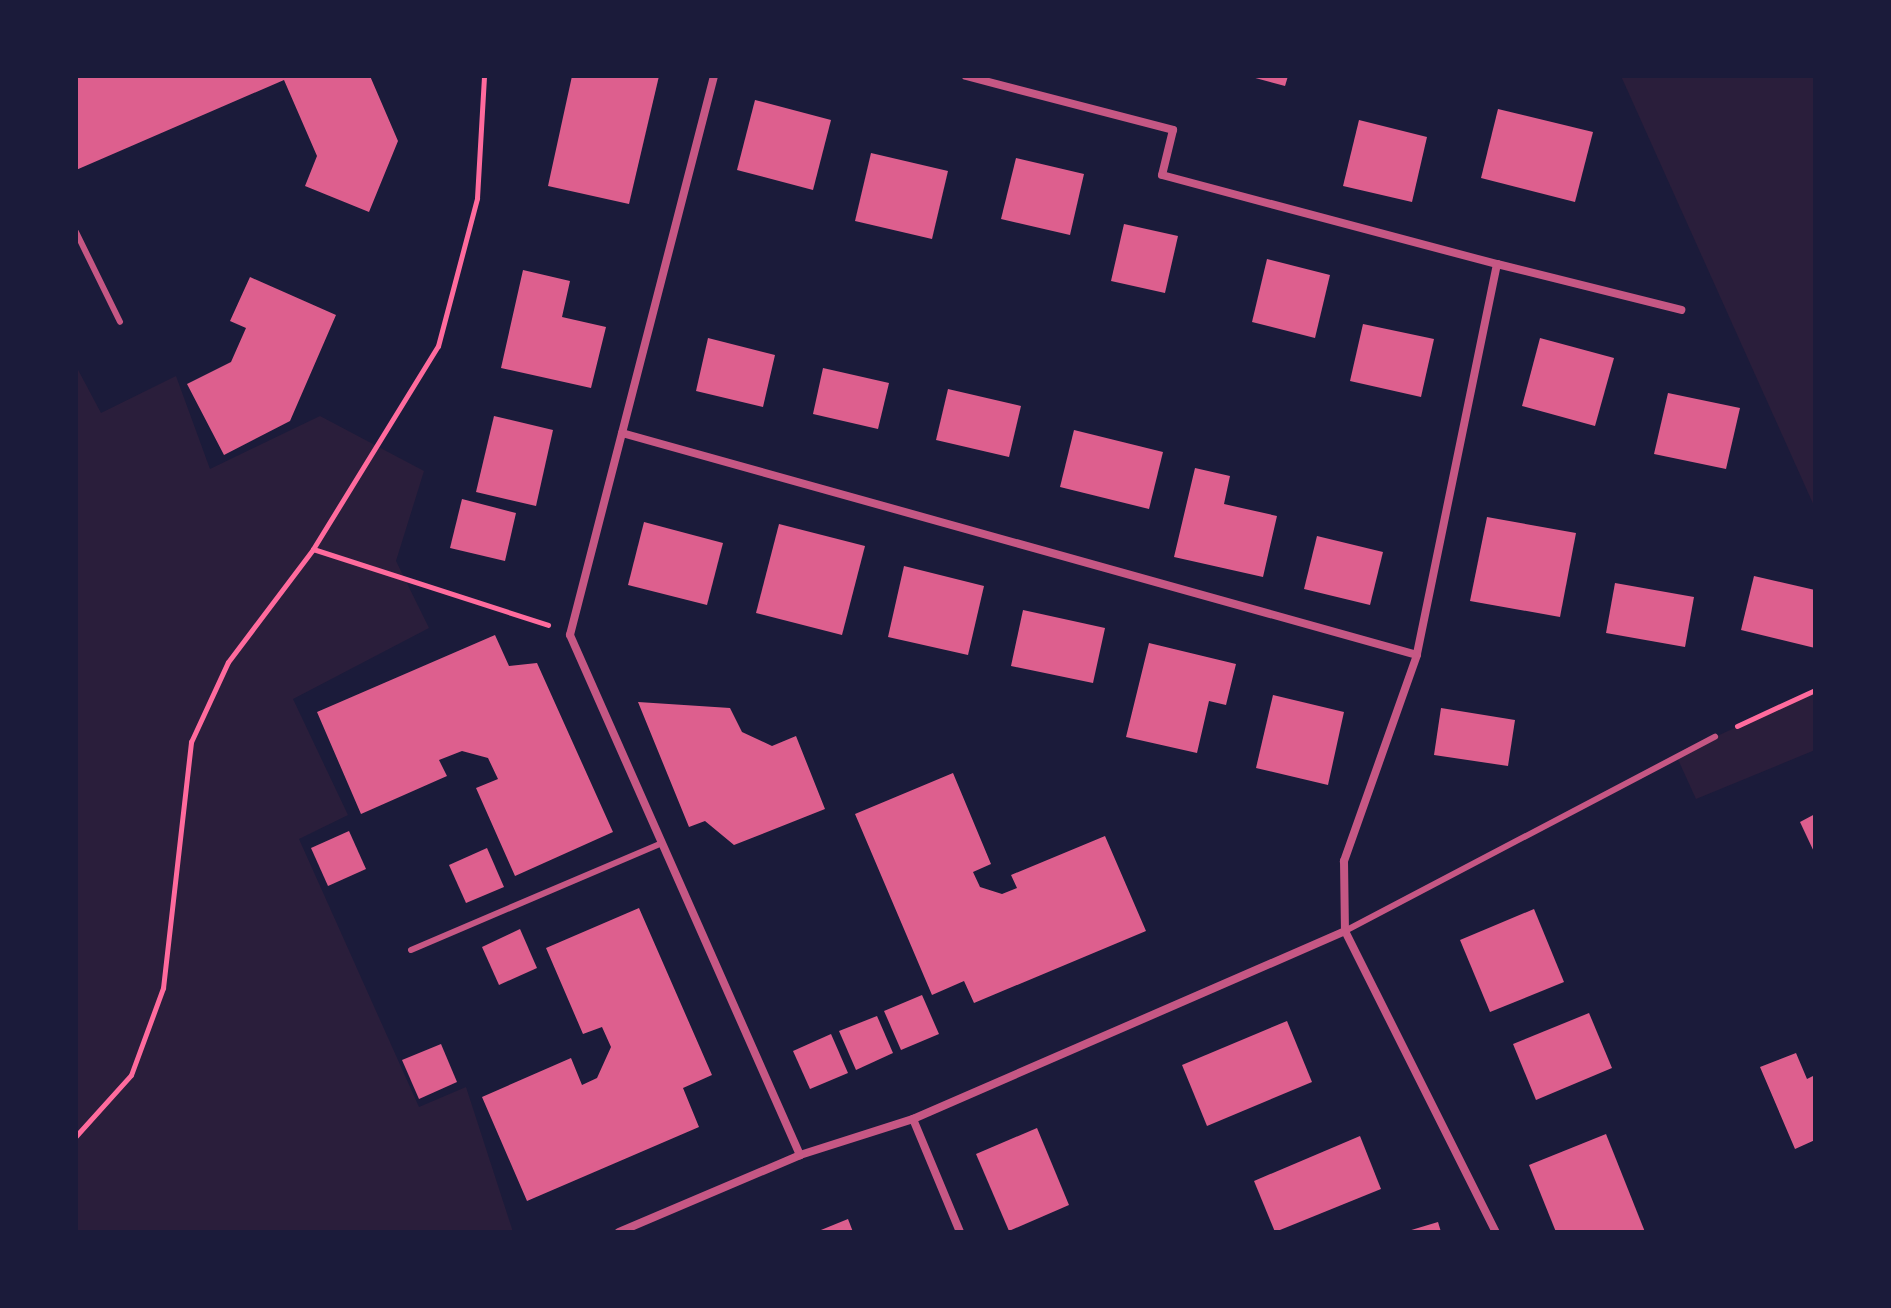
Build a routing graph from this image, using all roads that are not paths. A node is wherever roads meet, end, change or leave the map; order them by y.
1 (714, 76) edge
2 (966, 76) edge
3 (76, 232) edge
4 (1497, 264) junction
5 (1681, 310) dead end
6 (120, 322) dead end
7 (622, 433) junction
8 (1417, 655) junction
9 (1715, 737) road end
10 (662, 843) junction
11 (1345, 931) junction
12 (411, 950) dead end
13 (913, 1119) junction
14 (800, 1155) junction
15 (619, 1232) edge
16 (960, 1232) edge
17 (1496, 1232) edge

1 - 7 street
2 - 4 street
3 - 6 lane
4 - 5 street
4 - 8 street
7 - 8 street
7 - 10 street
8 - 11 street
9 - 11 lane
10 - 12 lane
10 - 14 street
11 - 13 street
11 - 17 street
13 - 14 street
13 - 16 street
14 - 15 street

